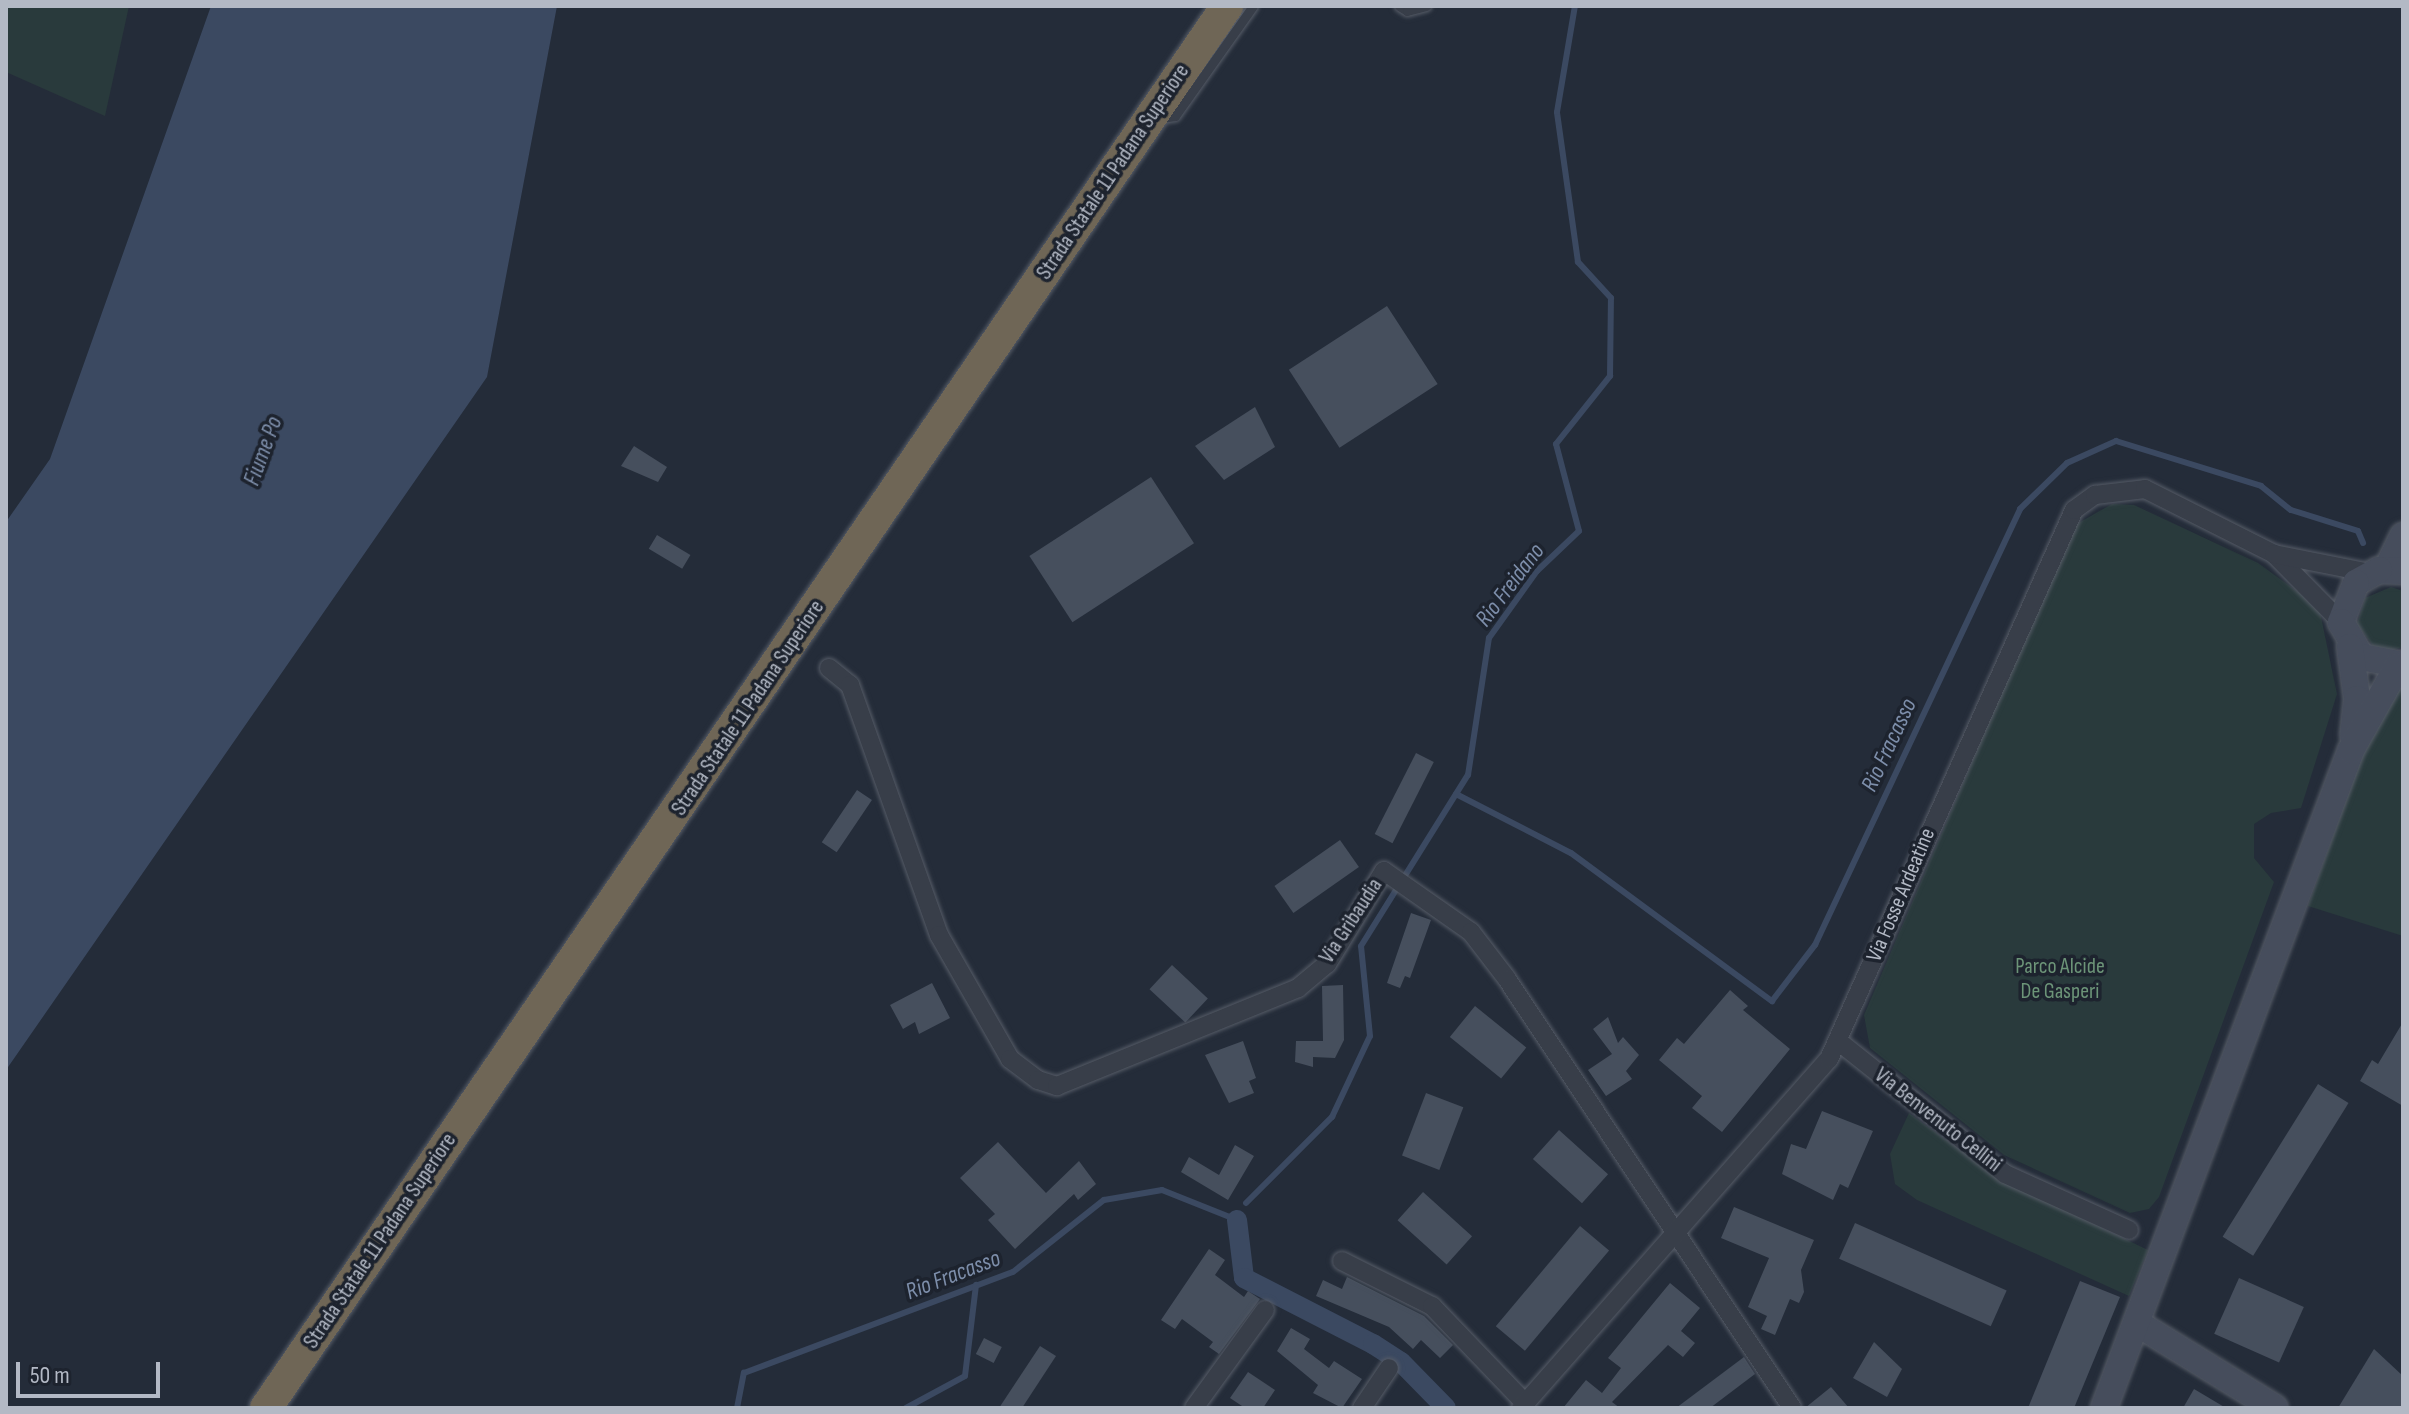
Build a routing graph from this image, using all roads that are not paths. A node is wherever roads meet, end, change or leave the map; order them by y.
1 (1200, 6) edge
2 (1227, 6) edge
3 (1253, 6) edge
4 (1399, 6) edge
5 (1426, 6) edge
6 (1149, 119) junction
7 (2403, 536) edge
8 (2274, 554) junction
9 (2387, 571) edge
10 (2346, 635) junction
11 (2400, 666) edge
12 (829, 668) dead end
13 (2351, 750) junction
14 (1838, 1041) junction
15 (1675, 1230) junction
16 (2129, 1230) dead end
17 (1342, 1261) dead end
18 (1265, 1310) dead end
19 (2140, 1325) junction
20 (1389, 1368) dead end
21 (1523, 1406) edge
22 (241, 1408) edge
23 (266, 1408) edge
24 (1194, 1408) edge
25 (1362, 1408) edge
26 (1792, 1408) edge
27 (2104, 1408) edge
28 (2275, 1408) edge

1 - 22 highway, Strada Statale 11 Padana Superiore
2 - 6 highway, Strada Statale 11 Padana Superiore
3 - 6 lane
4 - 5 lane
6 - 23 highway, Strada Statale 11 Padana Superiore
7 - 9 street
8 - 9 street, Via Fosse Ardeatine
8 - 10 street, Via Fosse Ardeatine
8 - 14 street, Via Fosse Ardeatine
9 - 10 street
10 - 11 street
10 - 13 street
11 - 13 street
12 - 15 street, Via Gribaudia
13 - 19 street
14 - 15 street, Via Fosse Ardeatine
14 - 16 street, Via Benvenuto Cellini
15 - 21 street, Via Fosse Ardeatine
15 - 26 street, Via Gribaudia
17 - 21 street
18 - 24 street
19 - 27 street
19 - 28 street
20 - 25 street

